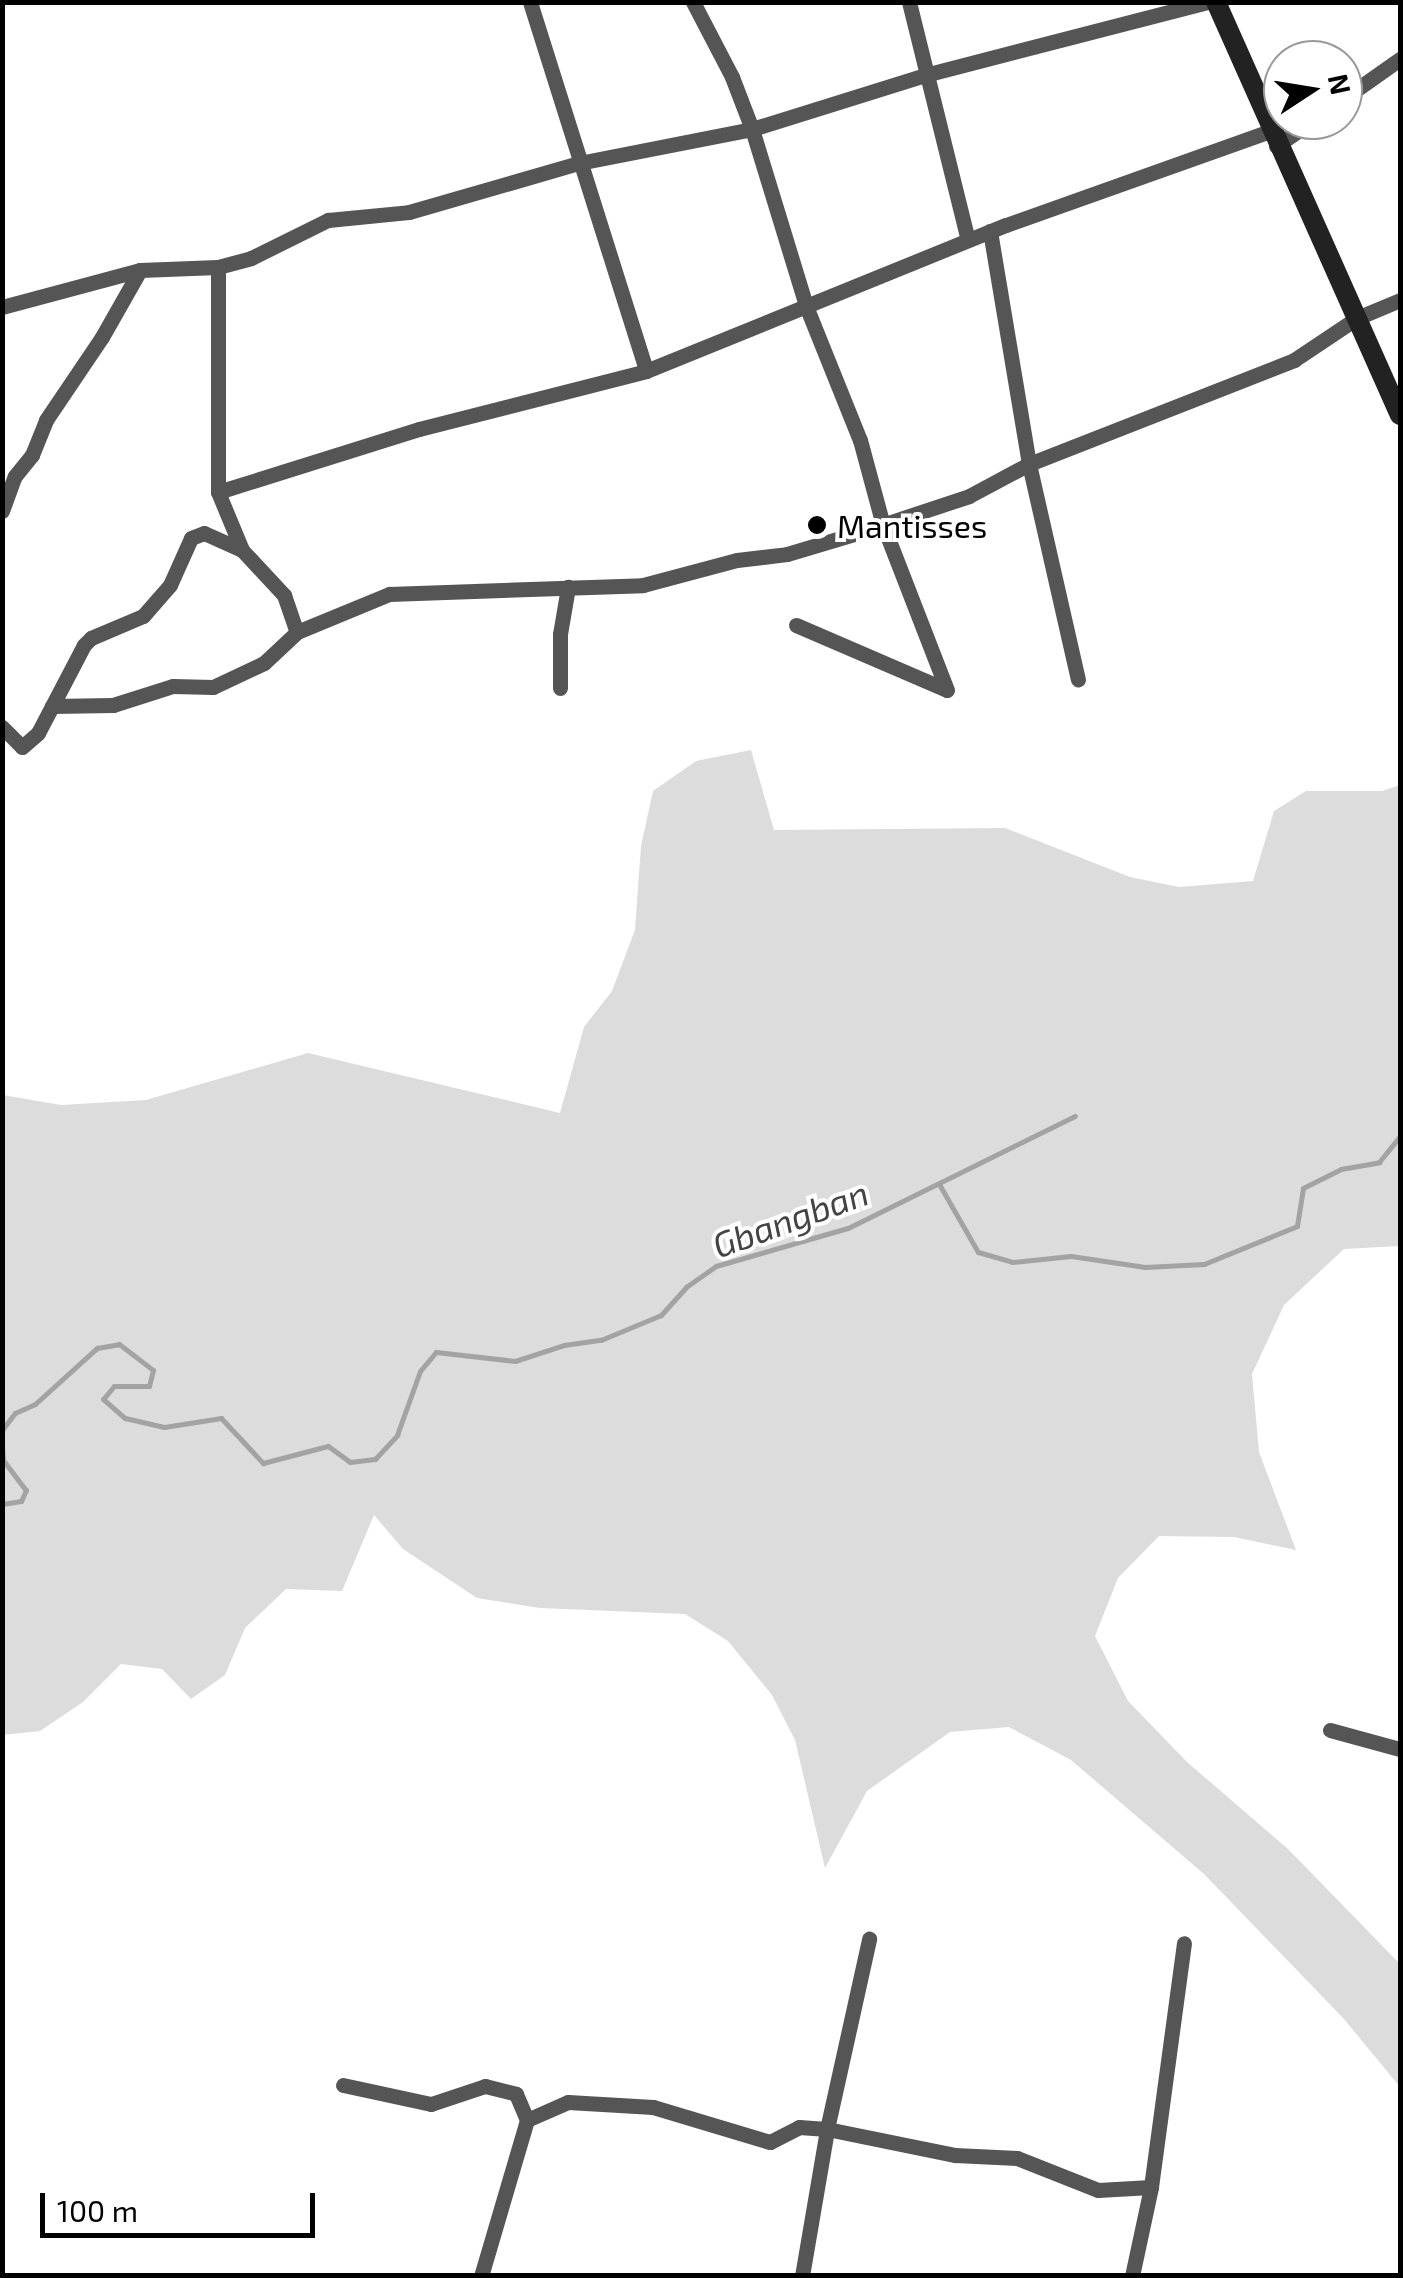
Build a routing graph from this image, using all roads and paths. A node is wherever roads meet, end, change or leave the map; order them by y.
1 (530, 2) edge
2 (693, 2) edge
3 (909, 2) edge
4 (1207, 2) edge
5 (1216, 2) edge
6 (1400, 60) edge
7 (926, 75) junction
8 (1363, 86) edge
9 (1263, 115) edge
10 (752, 128) junction
11 (1270, 140) edge
12 (1273, 140) edge
13 (580, 163) junction
14 (990, 231) junction
15 (968, 240) junction
16 (218, 268) junction
17 (140, 270) junction
18 (1400, 300) edge
19 (2, 306) edge
20 (806, 306) junction
21 (1357, 318) junction
22 (646, 371) junction
23 (1400, 415) edge
24 (1028, 464) junction
25 (218, 492) junction
26 (2, 511) edge
27 (883, 525) junction
28 (242, 550) junction
29 (568, 587) junction
30 (796, 625) dead end
31 (297, 632) junction
32 (1078, 680) dead end
33 (560, 688) dead end
34 (52, 706) junction
35 (2, 727) edge
36 (2, 738) edge
37 (22, 747) junction
38 (1330, 1730) dead end
39 (1400, 1749) edge
40 (869, 1939) dead end
41 (1184, 1943) dead end
42 (343, 2085) dead end
43 (527, 2120) junction
44 (828, 2129) junction
45 (1150, 2187) junction
46 (481, 2276) edge
47 (802, 2276) edge
48 (1132, 2276) edge

1 - 13 street
2 - 10 street
3 - 7 street
4 - 7 street
5 - 9 street
6 - 8 street
7 - 10 street
7 - 15 street
10 - 13 street
10 - 20 street
11 - 14 street
12 - 21 street
13 - 16 street
13 - 22 street
14 - 15 street
14 - 24 street
15 - 20 street
16 - 17 street
16 - 25 street
17 - 19 street
17 - 26 street
18 - 21 street
20 - 22 street
20 - 27 street
21 - 23 street
21 - 24 street
22 - 25 street
24 - 27 street
24 - 32 street
25 - 28 street
27 - 29 street
27 - 30 street
28 - 31 street
28 - 34 street
29 - 31 street
29 - 33 street
31 - 34 street
34 - 37 street
35 - 37 street
36 - 37 street
38 - 39 street
40 - 44 street
41 - 45 street
42 - 43 street
43 - 44 street
43 - 46 street
44 - 45 street
44 - 47 street
45 - 48 street

